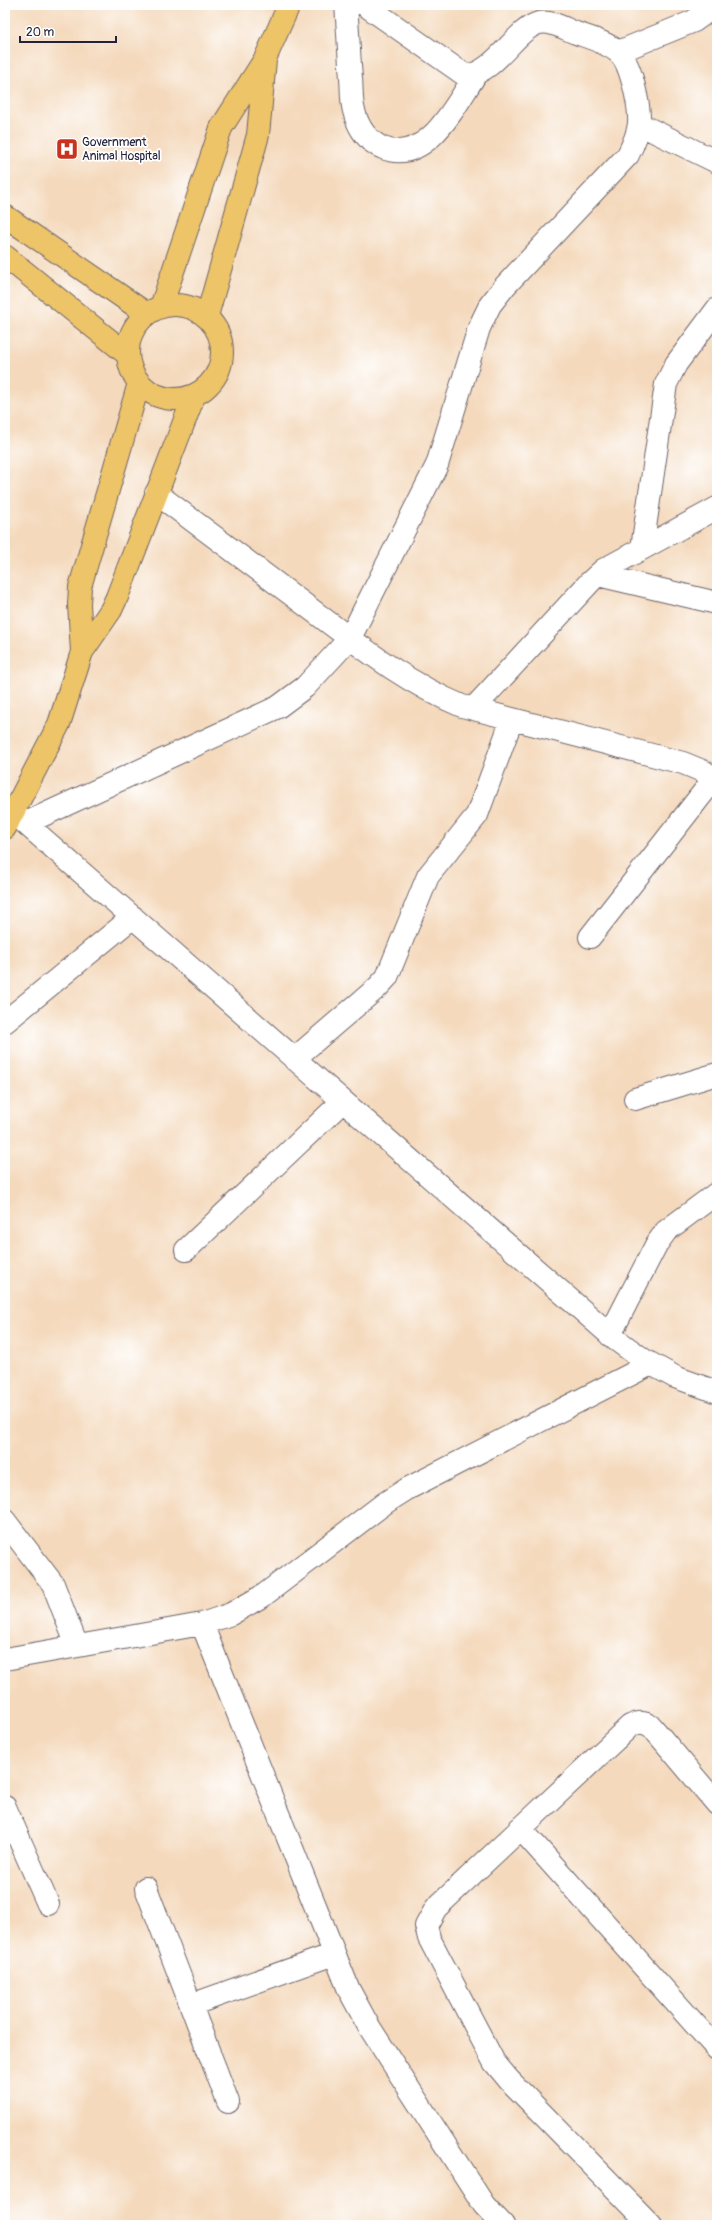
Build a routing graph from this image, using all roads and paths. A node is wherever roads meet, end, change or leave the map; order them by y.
1 (289, 5) edge
2 (346, 5) edge
3 (365, 5) edge
4 (716, 5) edge
5 (618, 52) junction
6 (265, 59) junction
7 (476, 74) junction
8 (639, 124) junction
9 (717, 162) edge
10 (5, 216) edge
11 (5, 256) edge
12 (717, 309) edge
13 (154, 311) junction
14 (207, 316) junction
15 (128, 355) junction
16 (139, 383) junction
17 (194, 396) junction
18 (156, 493) junction
19 (717, 508) edge
20 (642, 548) junction
21 (598, 575) junction
22 (717, 603) edge
23 (350, 638) junction
24 (82, 652) junction
25 (473, 709) junction
26 (512, 719) junction
27 (716, 779) edge
28 (15, 821) edge
29 (133, 917) junction
30 (590, 937) dead end
31 (5, 1022) edge
32 (294, 1058) junction
33 (717, 1074) edge
34 (635, 1099) dead end
35 (343, 1101) junction
36 (717, 1193) edge
37 (186, 1250) dead end
38 (610, 1335) junction
39 (651, 1364) junction
40 (717, 1392) edge
41 (5, 1521) edge
42 (202, 1624) junction
43 (77, 1646) junction
44 (5, 1659) edge
45 (717, 1804) edge
46 (5, 1807) edge
47 (520, 1828) junction
48 (146, 1888) dead end
49 (48, 1904) dead end
50 (334, 1954) junction
51 (191, 2005) junction
52 (717, 2049) edge
53 (228, 2102) dead end
54 (503, 2225) edge
55 (652, 2225) edge

1 - 6 main road
2 - 7 street
3 - 7 street
4 - 5 street
5 - 7 street
5 - 8 street
6 - 13 main road
6 - 14 main road
8 - 9 street
8 - 23 street
10 - 13 main road
11 - 15 main road
12 - 20 street
13 - 14 main road
13 - 15 main road
14 - 17 main road
15 - 16 main road
16 - 17 main road
16 - 24 main road
17 - 18 main road
18 - 23 street
18 - 24 main road
19 - 20 street
20 - 21 street
21 - 22 street
21 - 25 street
23 - 25 street
23 - 28 street
24 - 28 main road
25 - 26 street
26 - 27 street
26 - 32 street
27 - 30 street
28 - 29 street
29 - 31 street
29 - 32 street
32 - 35 street
33 - 34 street
35 - 37 street
35 - 38 street
36 - 38 street
38 - 39 street
39 - 40 street
39 - 42 street
41 - 43 street
42 - 43 street
42 - 50 street
43 - 44 street
45 - 47 street
46 - 49 street
47 - 52 street
47 - 55 street
48 - 51 street
50 - 51 street
50 - 54 street
51 - 53 street

